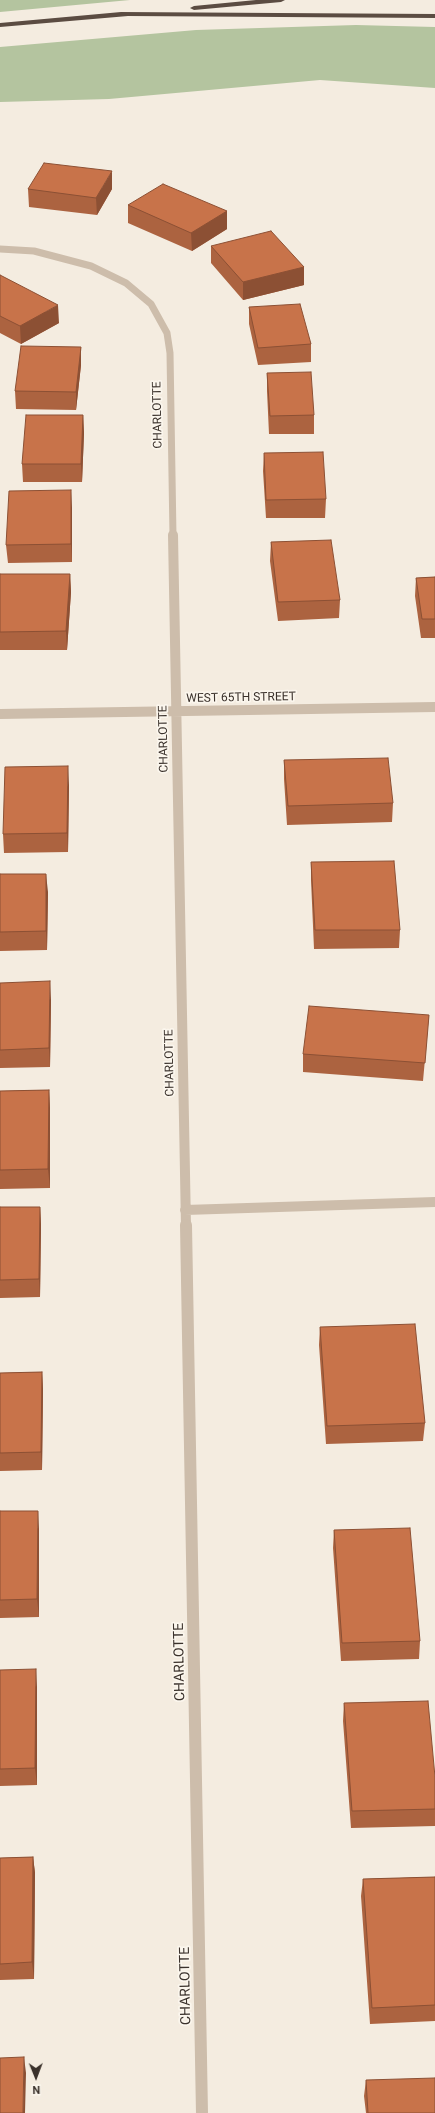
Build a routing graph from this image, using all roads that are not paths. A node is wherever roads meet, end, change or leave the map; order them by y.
1 (282, 0) edge
2 (121, 14) junction
3 (435, 16) edge
4 (0, 25) edge
5 (0, 249) edge
6 (435, 707) edge
7 (176, 711) junction
8 (0, 714) edge
9 (435, 1202) edge
10 (185, 1210) junction
11 (202, 2113) edge

1 - 2 highway
2 - 3 highway
2 - 4 highway
5 - 7 street, CHARLOTTE
6 - 7 street, WEST 65TH STREET
7 - 8 street, WEST 65TH STREET
7 - 10 street, CHARLOTTE
9 - 10 street
10 - 11 street, CHARLOTTE

